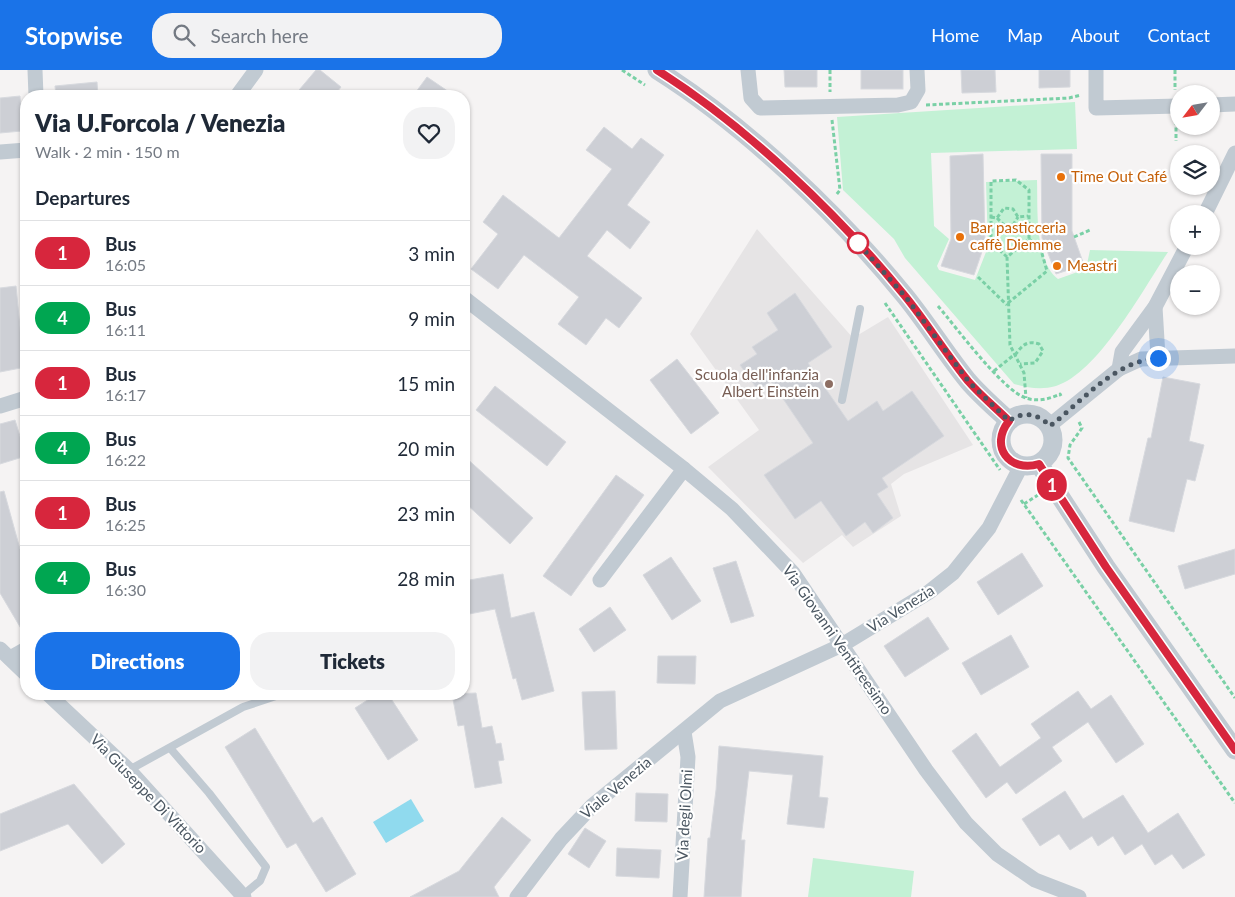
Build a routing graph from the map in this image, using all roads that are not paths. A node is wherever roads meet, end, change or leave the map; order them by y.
1 (35, 70) edge
2 (256, 70) edge
3 (657, 70) edge
4 (748, 70) edge
5 (917, 70) edge
6 (1096, 70) edge
7 (36, 90) edge
8 (241, 90) edge
9 (1235, 104) edge
10 (1220, 105) edge
11 (1170, 106) edge
12 (20, 150) edge
13 (0, 152) edge
14 (1235, 153) edge
15 (1209, 205) edge
16 (1182, 255) edge
17 (470, 303) edge
18 (1155, 307) junction
19 (860, 309) dead end
20 (1235, 356) edge
21 (1158, 358) junction
22 (1119, 369) junction
23 (20, 400) edge
24 (842, 400) dead end
25 (0, 406) edge
26 (1009, 421) junction
27 (1050, 426) junction
28 (1030, 466) junction
29 (684, 469) junction
30 (600, 580) dead end
31 (842, 645) junction
32 (20, 650) edge
33 (5, 654) edge
34 (20, 668) edge
35 (54, 700) edge
36 (264, 700) edge
37 (684, 732) junction
38 (170, 748) junction
39 (1235, 750) edge
40 (129, 770) junction
41 (1051, 892) edge
42 (243, 896) edge
43 (517, 897) edge
44 (680, 897) edge
45 (1079, 897) edge

1 - 7 street
2 - 8 street
3 - 26 street
4 - 5 street
6 - 11 street
9 - 10 street
12 - 13 street
14 - 15 street
16 - 18 street
17 - 29 street, Via Giovanni Ventitreesimo
18 - 21 street
18 - 22 street
19 - 24 lane
20 - 21 street
21 - 22 street
22 - 27 street
23 - 25 street
26 - 27 street
26 - 28 street
27 - 28 street
28 - 31 street, Via Venezia
28 - 39 street
29 - 30 street
29 - 31 street, Via Giovanni Ventitreesimo
31 - 37 street, Via Venezia
31 - 41 street, Via Giovanni Ventitreesimo
32 - 33 street
33 - 34 street
35 - 40 street, Via Giuseppe Di Vittorio
36 - 38 lane
37 - 43 street, Viale Venezia
37 - 44 street, Via degli Olmi
38 - 40 lane
38 - 42 lane
40 - 42 street, Via Giuseppe Di Vittorio
41 - 45 street, Via Giovanni Ventitreesimo

